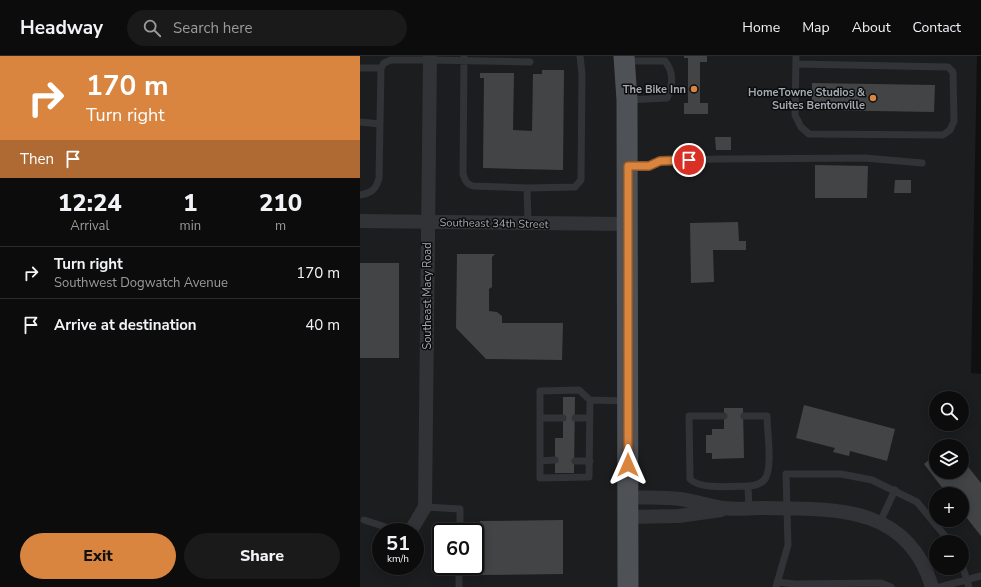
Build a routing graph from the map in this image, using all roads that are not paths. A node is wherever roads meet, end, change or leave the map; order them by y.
1 (580, 56) edge
2 (796, 56) edge
3 (430, 58) edge
4 (464, 59) edge
5 (624, 59) edge
6 (530, 62) dead end
7 (796, 64) junction
8 (360, 68) edge
9 (381, 68) junction
10 (628, 100) junction
11 (360, 122) edge
12 (380, 124) junction
13 (922, 163) dead end
14 (628, 166) junction
15 (527, 188) junction
16 (360, 195) edge
17 (360, 221) edge
18 (428, 222) junction
19 (528, 223) junction
20 (628, 224) junction
21 (590, 400) junction
22 (628, 402) junction
23 (724, 416) dead end
24 (744, 416) dead end
25 (540, 418) junction
26 (563, 418) dead end
27 (575, 418) dead end
28 (590, 418) junction
29 (555, 460) dead end
30 (590, 460) junction
31 (540, 461) junction
32 (574, 461) dead end
33 (748, 486) junction
34 (895, 490) junction
35 (628, 497) junction
36 (425, 507) junction
37 (725, 508) junction
38 (749, 508) junction
39 (787, 509) junction
40 (628, 518) junction
41 (364, 520) dead end
42 (880, 522) junction
43 (373, 523) edge
44 (415, 523) edge
45 (460, 523) edge
46 (944, 535) edge
47 (459, 575) edge
48 (967, 575) edge
49 (981, 576) edge
50 (968, 578) junction
51 (777, 584) edge
52 (459, 587) edge
53 (628, 587) edge
54 (890, 587) edge
55 (932, 587) edge
56 (940, 587) edge
57 (969, 587) edge

1 - 15 lane
2 - 7 lane
3 - 4 lane
3 - 9 lane
3 - 18 street, Southeast Macy Road
4 - 6 lane
4 - 15 lane
5 - 10 main road
5 - 10 lane
7 - 7 lane
8 - 9 lane
9 - 12 lane
10 - 14 main road
11 - 12 lane
12 - 16 lane
13 - 14 lane
14 - 20 main road
15 - 19 lane
17 - 18 street, Southeast 34th Street
18 - 19 street, Southeast 34th Street
18 - 36 street, Southeast Macy Road
19 - 20 street, Southeast 34th Street
20 - 22 main road
21 - 22 lane
21 - 25 lane
21 - 28 lane
22 - 35 main road
23 - 33 lane
24 - 33 lane
25 - 26 lane
25 - 31 lane
27 - 28 lane
28 - 30 lane
29 - 31 lane
30 - 31 lane
30 - 32 lane
33 - 38 lane
34 - 39 lane
34 - 42 lane
34 - 46 lane
35 - 37 street
35 - 40 main road
36 - 44 street
36 - 45 lane
37 - 38 street
37 - 40 street
38 - 39 street
39 - 42 street
39 - 51 lane
40 - 53 main road
41 - 43 lane
42 - 55 street
47 - 52 lane
48 - 50 lane
49 - 50 lane
50 - 56 lane
50 - 57 lane
51 - 54 lane

